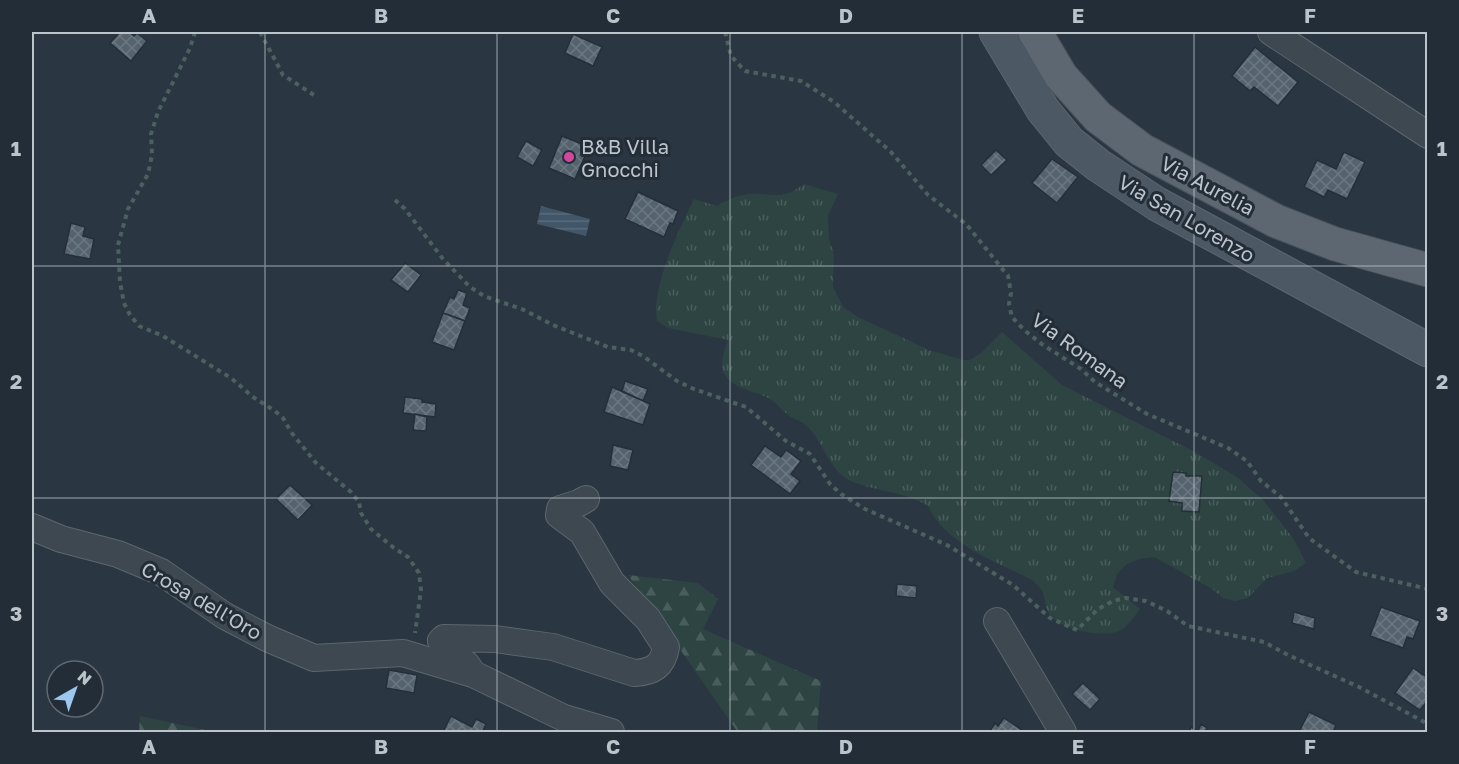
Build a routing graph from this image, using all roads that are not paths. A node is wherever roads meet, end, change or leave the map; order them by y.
1 (996, 32) edge
2 (1035, 32) edge
3 (1271, 32) edge
4 (1428, 135) edge
5 (1428, 270) edge
6 (1428, 350) edge
7 (586, 499) dead end
8 (32, 527) edge
9 (997, 621) dead end
10 (473, 674) junction
11 (611, 732) edge
12 (1063, 732) edge

1 - 6 main road, Via San Lorenzo
2 - 5 main road, Via Aurelia
3 - 4 street
7 - 10 street
8 - 10 street, Crosa dell'Oro
9 - 12 street
10 - 11 street, Crosa dell'Oro

